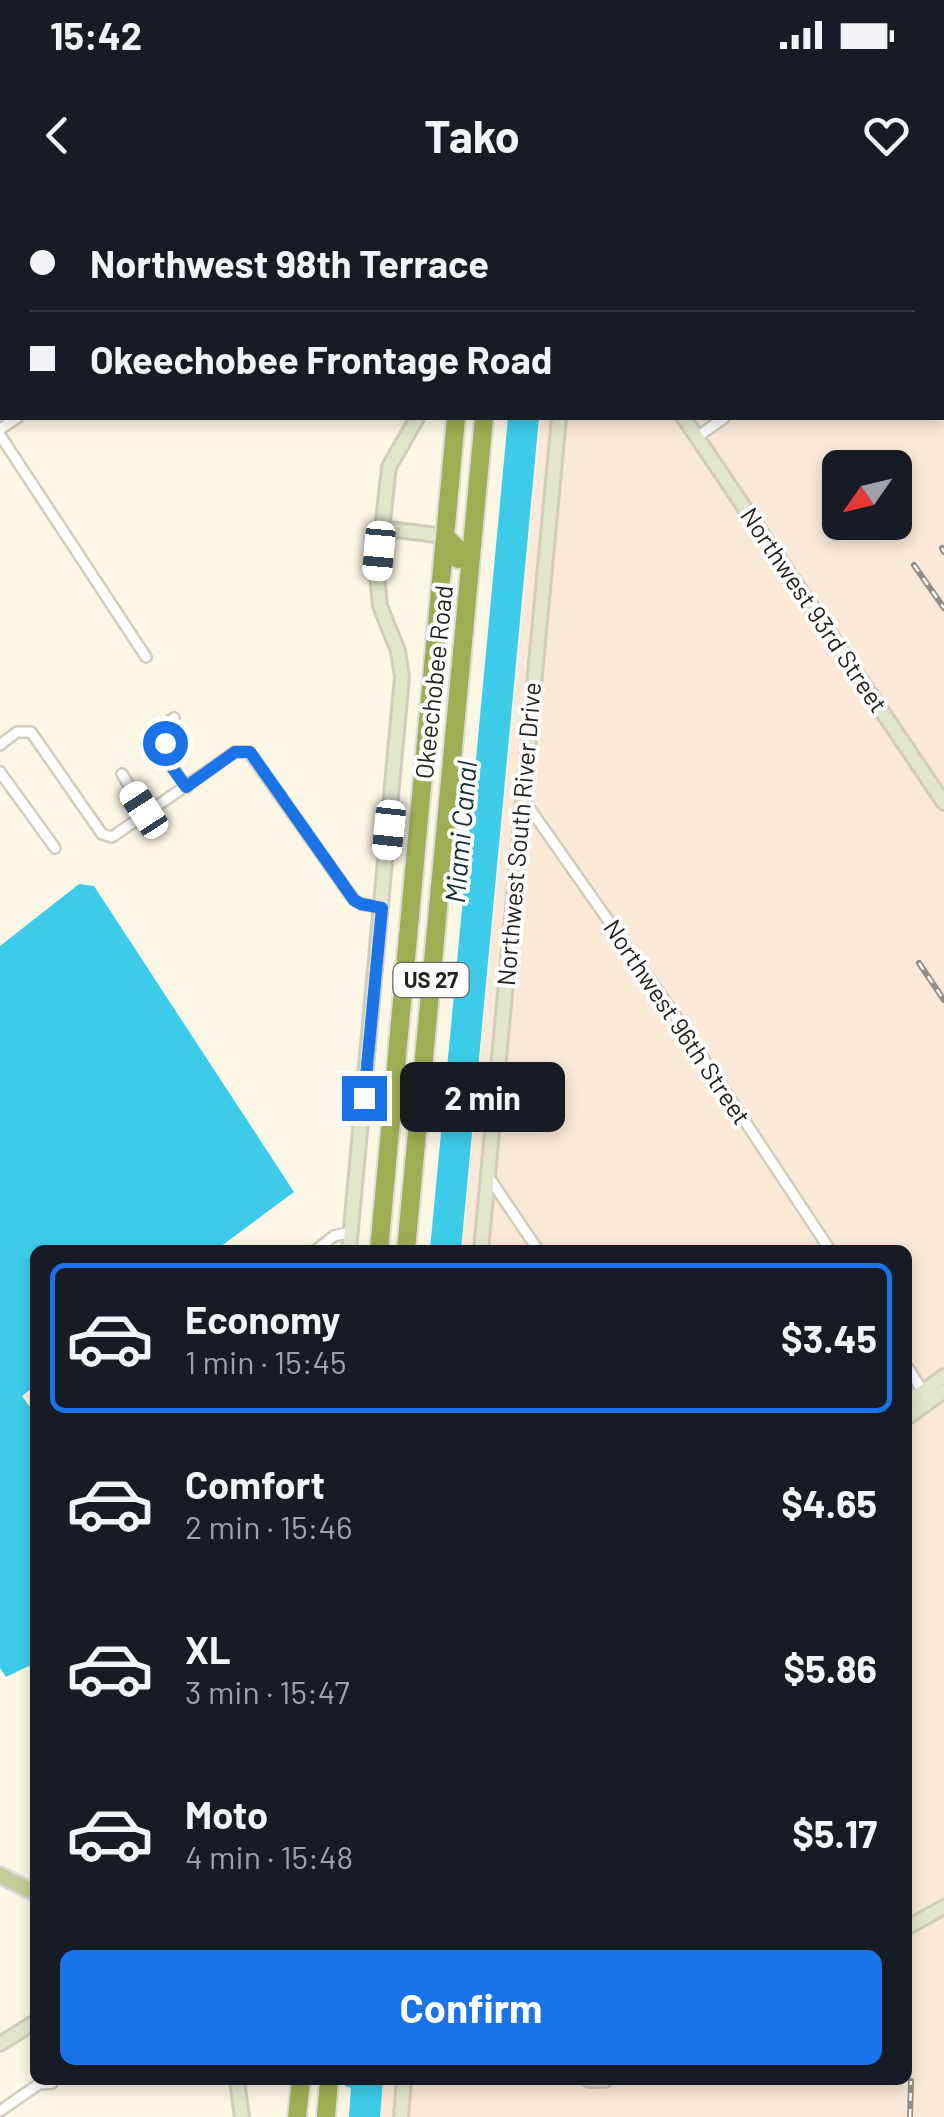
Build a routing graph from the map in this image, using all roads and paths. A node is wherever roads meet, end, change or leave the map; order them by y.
1 (405, 420) edge
2 (416, 420) edge
3 (456, 420) edge
4 (481, 420) edge
5 (481, 420) edge
6 (559, 420) edge
7 (685, 420) edge
8 (721, 420) edge
9 (0, 432) edge
10 (407, 434) junction
11 (697, 437) junction
12 (464, 512) junction
13 (381, 528) junction
14 (445, 536) junction
15 (458, 559) junction
16 (146, 657) dead end
17 (456, 710) junction
18 (174, 718) dead end
19 (0, 745) edge
20 (0, 772) edge
21 (122, 774) dead end
22 (186, 787) junction
23 (521, 797) junction
24 (944, 803) edge
25 (148, 815) junction
26 (55, 848) dead end
27 (382, 908) junction
28 (488, 1176) junction
29 (351, 1232) junction
30 (322, 1245) edge
31 (350, 1245) edge
32 (379, 1245) edge
33 (406, 1245) edge
34 (481, 1245) edge
35 (535, 1245) edge
36 (827, 1245) edge
37 (912, 1374) edge
38 (944, 1376) edge
39 (944, 1391) edge
40 (926, 1396) junction
41 (912, 1401) edge
42 (912, 1412) edge
43 (0, 1876) edge
44 (30, 1891) edge
45 (944, 1906) edge
46 (912, 1924) edge
47 (30, 2025) edge
48 (0, 2044) edge
49 (37, 2085) edge
50 (238, 2085) edge
51 (301, 2085) edge
52 (329, 2085) edge
53 (404, 2085) edge
54 (3, 2109) edge
55 (14, 2117) edge
56 (242, 2117) edge
57 (298, 2117) edge
58 (326, 2117) edge
59 (401, 2117) edge

1 - 10 street
2 - 10 street
3 - 14 highway, Okeechobee Road / US 27
4 - 12 highway
5 - 17 highway, Okeechobee Road / US 27
6 - 23 street, Northwest South River Drive
7 - 11 street, Northwest 93rd Street
8 - 11 street
9 - 16 street
10 - 13 street
11 - 24 street, Northwest 93rd Street
12 - 14 highway
12 - 15 highway
13 - 14 street
13 - 27 street
14 - 15 highway
14 - 32 highway, Okeechobee Road / US 27
15 - 17 highway
17 - 33 highway, Okeechobee Road / US 27
18 - 22 street
19 - 25 street
20 - 26 street
21 - 25 street
22 - 25 street
22 - 27 street
23 - 28 street, Northwest South River Drive
23 - 36 street, Northwest 96th Street
27 - 29 street
28 - 34 street, Northwest South River Drive
28 - 35 street
29 - 30 street
29 - 31 street
37 - 40 street
38 - 40 street
39 - 40 street
40 - 41 street
40 - 42 street
43 - 44 main road
45 - 46 street
47 - 48 street
49 - 54 street
50 - 56 street
51 - 57 highway
52 - 58 highway
53 - 59 street
54 - 55 street

